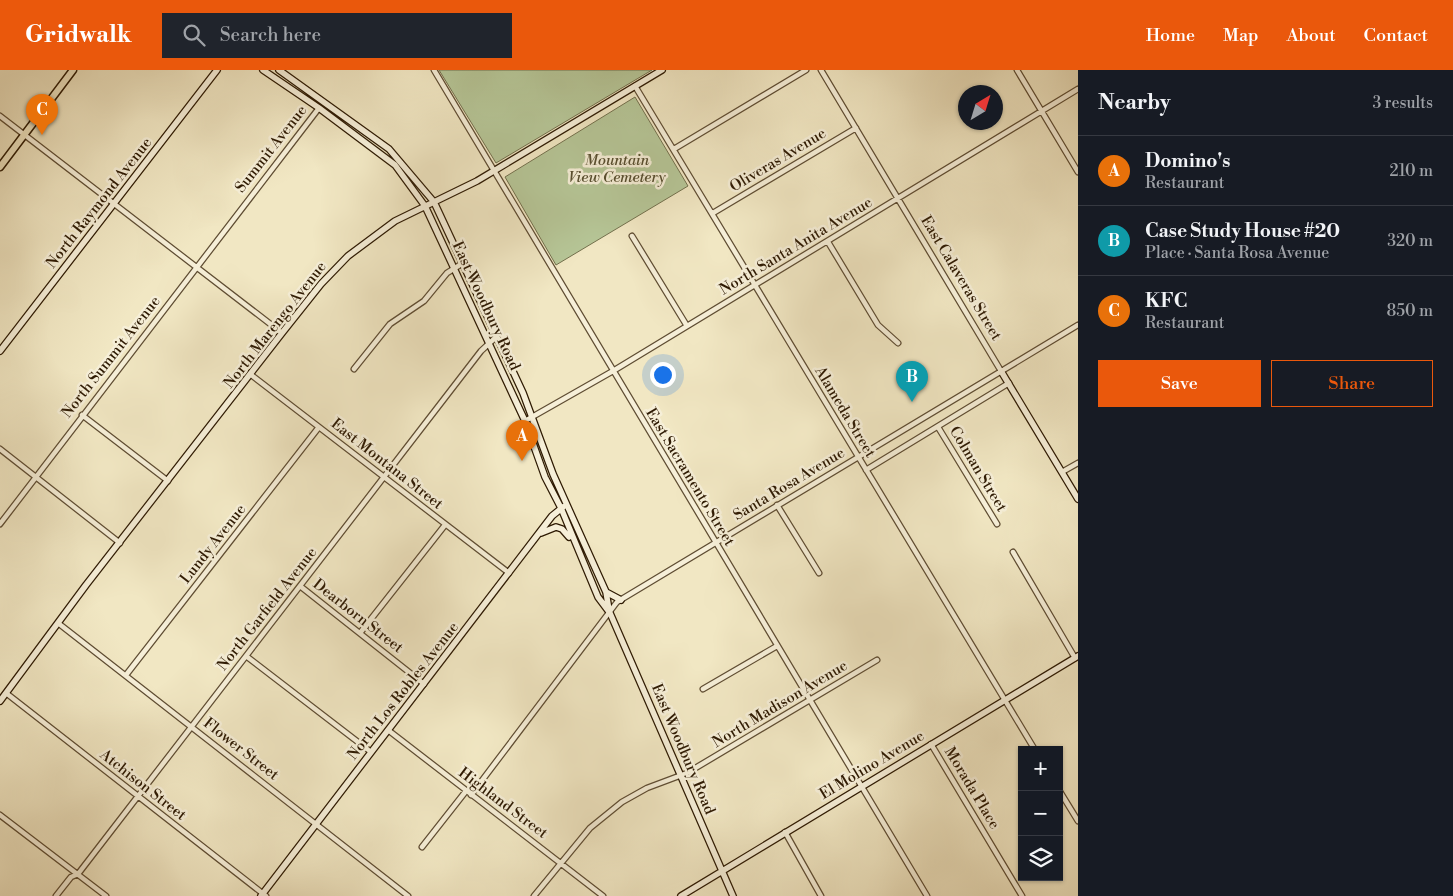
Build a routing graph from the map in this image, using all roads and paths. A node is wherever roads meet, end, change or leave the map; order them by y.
1 (73, 70) edge
2 (217, 70) edge
3 (263, 70) edge
4 (279, 70) edge
5 (434, 70) edge
6 (662, 70) edge
7 (806, 70) edge
8 (821, 70) edge
9 (1016, 70) edge
10 (636, 86) junction
11 (1078, 90) edge
12 (319, 108) junction
13 (1041, 112) junction
14 (0, 116) edge
15 (856, 128) junction
16 (24, 135) junction
17 (674, 149) junction
18 (0, 166) edge
19 (493, 171) junction
20 (1078, 172) edge
21 (899, 199) junction
22 (434, 202) junction
23 (114, 204) junction
24 (243, 206) joint
25 (425, 206) junction
26 (713, 213) junction
27 (632, 236) dead end
28 (828, 242) junction
29 (463, 262) junction
30 (197, 268) junction
31 (454, 269) junction
32 (755, 284) junction
33 (1078, 325) edge
34 (687, 326) junction
35 (282, 333) junction
36 (496, 337) junction
37 (489, 343) junction
38 (898, 343) dead end
39 (0, 352) edge
40 (354, 370) dead end
41 (1001, 370) junction
42 (613, 371) junction
43 (250, 374) junction
44 (1009, 383) junction
45 (82, 415) junction
46 (534, 417) junction
47 (525, 421) junction
48 (319, 427) junction
49 (938, 427) junction
50 (0, 449) edge
51 (546, 456) junction
52 (858, 457) junction
53 (538, 459) junction
54 (1078, 463) edge
55 (866, 470) junction
56 (1062, 472) junction
57 (35, 477) junction
58 (384, 477) junction
59 (169, 481) junction
60 (1078, 499) edge
61 (568, 505) junction
62 (776, 505) junction
63 (561, 508) junction
64 (0, 524) edge
65 (445, 524) junction
66 (997, 524) dead end
67 (539, 534) junction
68 (573, 541) junction
69 (120, 543) junction
70 (715, 543) junction
71 (1013, 552) dead end
72 (508, 573) junction
73 (819, 573) dead end
74 (300, 586) junction
75 (606, 592) junction
76 (621, 600) junction
77 (610, 612) junction
78 (58, 623) junction
79 (360, 634) junction
80 (777, 646) junction
81 (246, 656) junction
82 (1076, 657) edge
83 (877, 660) dead end
84 (126, 675) junction
85 (424, 684) junction
86 (703, 689) dead end
87 (6, 693) junction
88 (810, 700) junction
89 (1004, 700) junction
90 (0, 701) edge
91 (192, 726) junction
92 (388, 730) junction
93 (931, 744) junction
94 (1033, 746) edge
95 (371, 752) junction
96 (681, 775) junction
97 (861, 786) junction
98 (1060, 791) edge
99 (469, 793) junction
100 (137, 796) junction
101 (0, 815) edge
102 (1078, 821) edge
103 (317, 824) junction
104 (785, 832) junction
105 (422, 847) dead end
106 (560, 863) junction
107 (722, 871) junction
108 (78, 874) junction
109 (263, 895) edge
110 (56, 896) edge
111 (106, 896) edge
112 (408, 896) edge
113 (534, 896) edge
114 (603, 896) edge
115 (681, 896) edge
116 (733, 896) edge
117 (821, 896) edge
118 (927, 896) edge
119 (1022, 896) edge

1 - 16 main road
2 - 23 street, North Raymond Avenue
3 - 12 street, East Woodbury Road
4 - 22 street, East Woodbury Road
5 - 19 street, East Sacramento Street
6 - 10 street, North Marengo Avenue
7 - 17 street
8 - 15 street, East Calaveras Street
9 - 13 street
10 - 17 street, Alameda Street
10 - 19 street, North Marengo Avenue
11 - 13 street, North Santa Anita Avenue
12 - 24 street, Summit Avenue
12 - 25 street, East Woodbury Road
13 - 20 street
13 - 21 street, North Santa Anita Avenue
14 - 16 street
15 - 21 street, East Calaveras Street
15 - 26 street, Oliveras Avenue
16 - 18 main road
16 - 23 street
17 - 26 street, Alameda Street
19 - 22 street, North Marengo Avenue
19 - 42 street, East Sacramento Street
21 - 28 street, North Santa Anita Avenue
21 - 41 street, East Calaveras Street
22 - 25 street, North Marengo Avenue
22 - 29 street, East Woodbury Road
23 - 30 street
23 - 39 street, North Raymond Avenue
24 - 30 street, North Summit Avenue
25 - 31 street, East Woodbury Road
25 - 35 street, North Marengo Avenue
26 - 32 street, Alameda Street
27 - 34 street
28 - 32 street, North Santa Anita Avenue
28 - 38 street
29 - 31 street
29 - 36 street, East Woodbury Road
30 - 35 street
30 - 45 street, North Summit Avenue
31 - 37 street, East Woodbury Road
31 - 40 street
32 - 34 street, North Santa Anita Avenue
32 - 52 street, Alameda Street
33 - 41 street, Santa Rosa Avenue
34 - 42 street, North Santa Anita Avenue
35 - 43 street, North Marengo Avenue
36 - 37 street, North Garfield Avenue
36 - 46 street, East Woodbury Road
37 - 47 street, East Woodbury Road
37 - 58 street, North Garfield Avenue
41 - 44 street, East Calaveras Street
41 - 52 street, Santa Rosa Avenue
42 - 46 street, North Santa Anita Avenue
42 - 70 street, East Sacramento Street
43 - 48 street, East Montana Street
43 - 59 street, North Marengo Avenue
44 - 49 street, Santa Rosa Avenue
44 - 56 street, East Calaveras Street
45 - 57 street, North Summit Avenue
45 - 59 street
46 - 47 street, North Santa Anita Avenue
46 - 51 street, East Woodbury Road
47 - 53 street, East Woodbury Road
48 - 58 street, East Montana Street
48 - 84 street, Lundy Avenue
49 - 55 street, Santa Rosa Avenue
49 - 66 street, Colman Street
50 - 57 street
51 - 53 street
51 - 61 street, East Woodbury Road
52 - 55 street, Alameda Street
52 - 62 street, Santa Rosa Avenue
53 - 63 street, East Woodbury Road
54 - 56 street
55 - 89 street, Alameda Street
56 - 60 street, East Calaveras Street
57 - 64 street, North Summit Avenue
57 - 69 street
58 - 65 street, East Montana Street
58 - 74 street, North Garfield Avenue
59 - 69 street, North Marengo Avenue
61 - 63 street, North Los Robles Avenue
61 - 75 street, East Woodbury Road
62 - 70 street, Santa Rosa Avenue
62 - 73 street
63 - 67 street, North Los Robles Avenue
63 - 68 street, East Woodbury Road
65 - 72 street, East Montana Street
65 - 79 street
67 - 68 street
67 - 72 street, North Los Robles Avenue
68 - 77 street, East Woodbury Road
69 - 78 street, North Marengo Avenue
70 - 76 street, Santa Rosa Avenue
70 - 80 street, East Sacramento Street
71 - 82 street
72 - 85 street, North Los Robles Avenue
74 - 79 street, Dearborn Street
74 - 81 street, North Garfield Avenue
75 - 76 street
75 - 77 street, East Woodbury Road
76 - 77 street, Santa Rosa Avenue
77 - 96 street, East Woodbury Road
77 - 99 street, Santa Rosa Avenue
78 - 84 street, Flower Street
78 - 87 street, North Marengo Avenue
79 - 85 street, Dearborn Street
80 - 86 street
80 - 88 street, East Sacramento Street
81 - 91 street, North Garfield Avenue
81 - 95 street
82 - 89 street, El Molino Avenue
83 - 88 street, North Madison Avenue
84 - 91 street, Flower Street
85 - 92 street, North Los Robles Avenue
87 - 90 street, North Marengo Avenue
87 - 100 street, Atchison Street
88 - 96 street, North Madison Avenue
88 - 97 street, East Sacramento Street
89 - 93 street, El Molino Avenue
89 - 94 street, Alameda Street
91 - 100 street, North Garfield Avenue
91 - 103 street, Flower Street
92 - 95 street, North Los Robles Avenue
92 - 99 street, Highland Street
93 - 97 street, El Molino Avenue
93 - 119 street, Morada Place
95 - 103 street, North Los Robles Avenue
96 - 106 street, North Madison Avenue
96 - 107 street, East Woodbury Road
97 - 104 street, El Molino Avenue
97 - 118 street, East Sacramento Street
98 - 102 street
99 - 105 street, Santa Rosa Avenue
99 - 106 street, Highland Street
100 - 108 street, North Garfield Avenue
100 - 109 street, Atchison Street
101 - 108 street
103 - 109 street, North Los Robles Avenue
103 - 112 street, Flower Street
104 - 107 street, El Molino Avenue
104 - 117 street
106 - 113 street, North Madison Avenue
106 - 114 street, Highland Street
107 - 115 street, El Molino Avenue
107 - 116 street, East Woodbury Road
108 - 110 street, North Garfield Avenue
108 - 111 street

